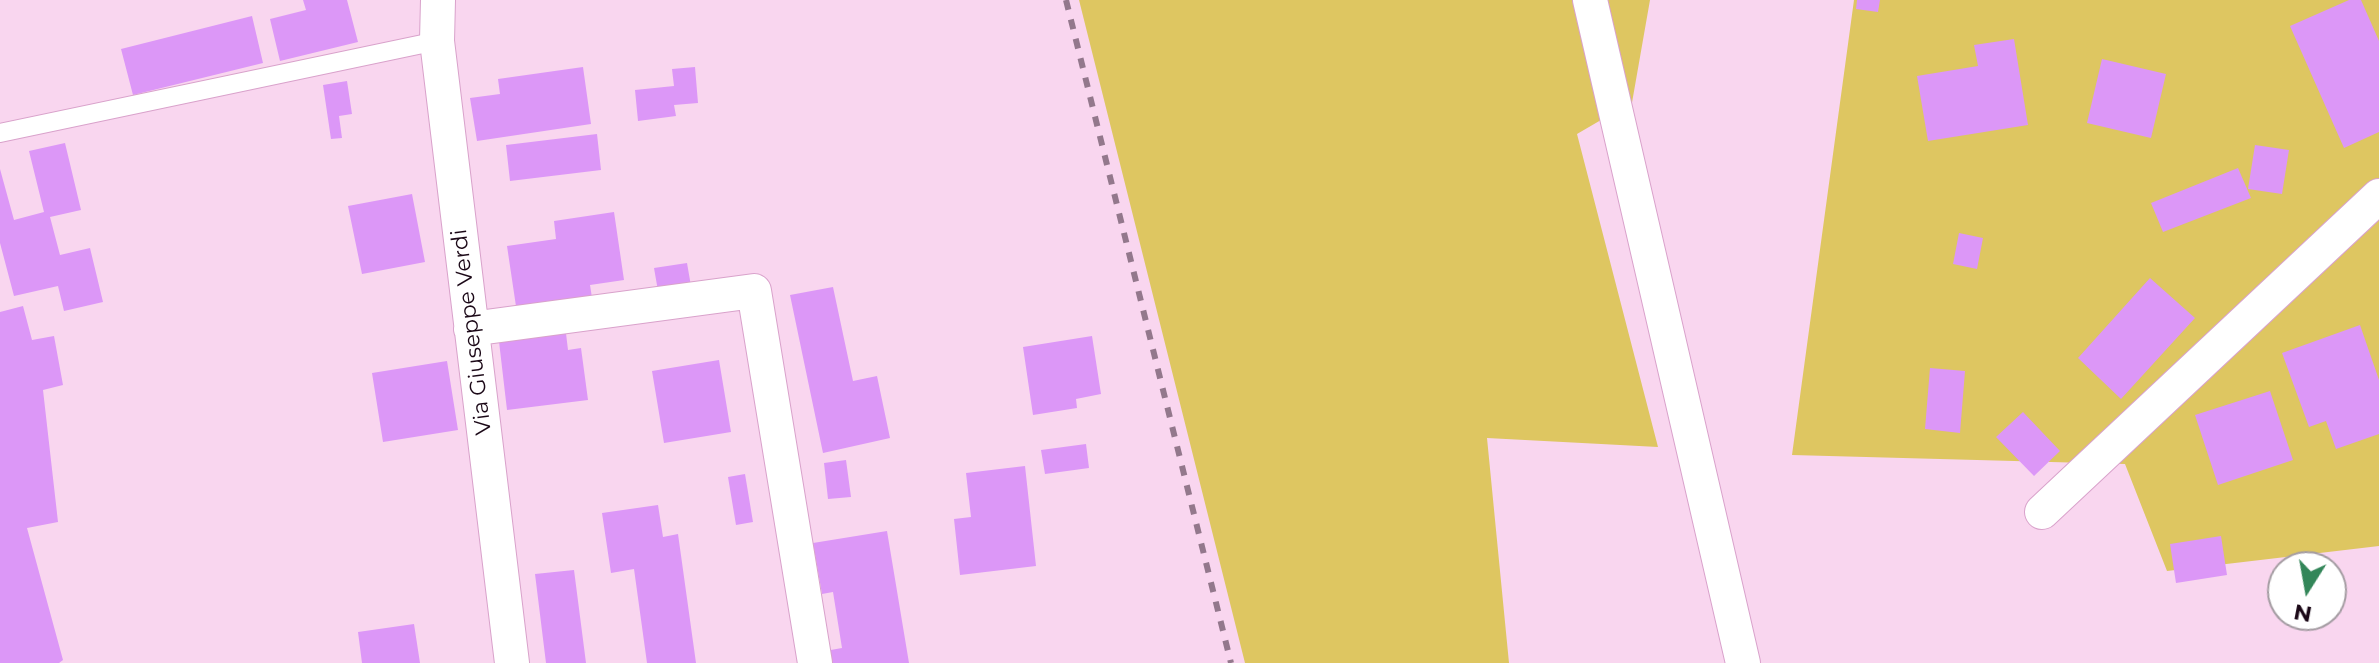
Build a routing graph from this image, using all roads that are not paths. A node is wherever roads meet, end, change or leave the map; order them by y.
1 (438, 0) edge
2 (1590, 0) edge
3 (437, 41) junction
4 (0, 133) edge
5 (2379, 196) edge
6 (471, 329) junction
7 (2042, 512) dead end
8 (512, 663) edge
9 (815, 663) edge
10 (1743, 663) edge

1 - 3 street, Via Giuseppe Verdi
2 - 10 street
3 - 4 lane
3 - 6 street, Via Giuseppe Verdi
5 - 7 street
6 - 8 street, Via Giuseppe Verdi
6 - 9 street

